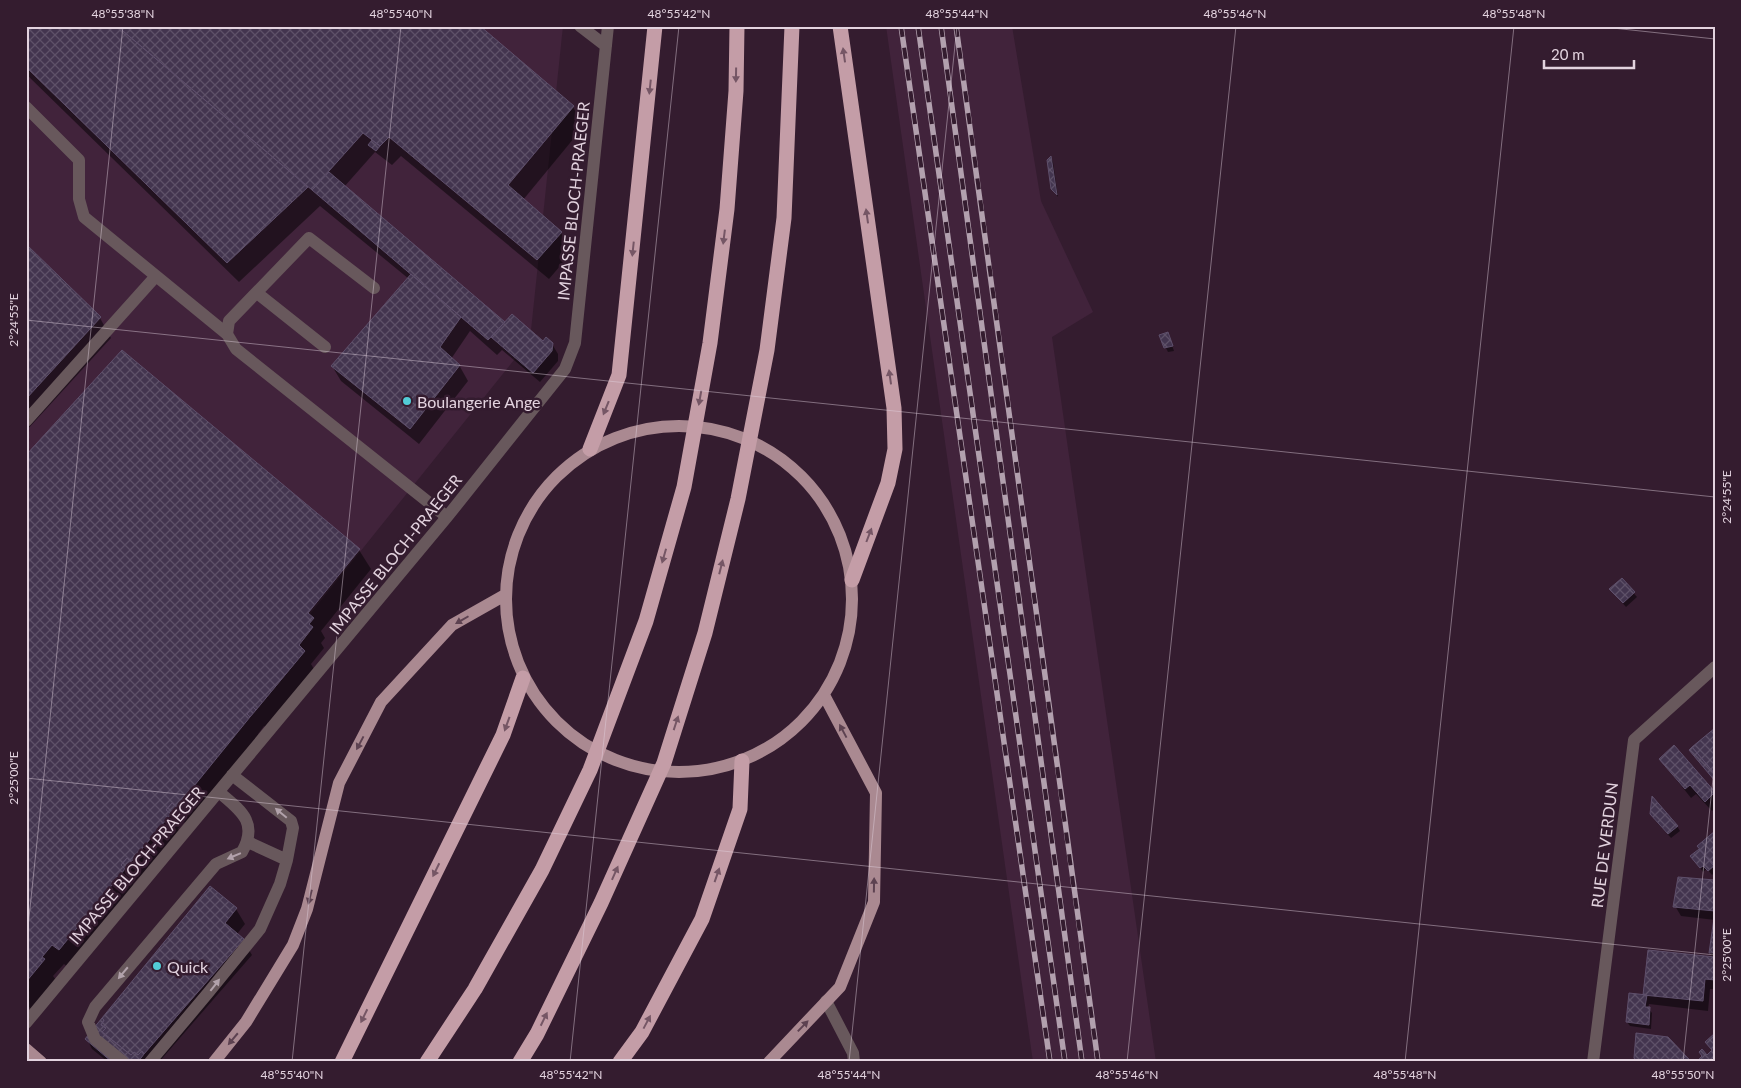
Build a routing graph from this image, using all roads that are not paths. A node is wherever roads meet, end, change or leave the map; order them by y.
1 (580, 26) edge
2 (608, 26) edge
3 (655, 26) edge
4 (736, 26) edge
5 (792, 26) edge
6 (840, 26) edge
7 (606, 46) junction
8 (26, 107) edge
9 (156, 276) junction
10 (374, 288) dead end
11 (257, 293) junction
12 (227, 334) junction
13 (325, 347) dead end
14 (26, 421) edge
15 (590, 449) junction
16 (447, 517) junction
17 (852, 580) junction
18 (505, 595) junction
19 (1715, 667) edge
20 (524, 678) junction
21 (824, 695) junction
22 (742, 761) junction
23 (232, 775) junction
24 (219, 792) junction
25 (248, 842) junction
26 (287, 860) junction
27 (826, 1001) junction
28 (26, 1024) edge
29 (26, 1049) edge
30 (41, 1062) edge
31 (124, 1062) edge
32 (150, 1062) edge
33 (214, 1062) edge
34 (342, 1062) edge
35 (427, 1062) edge
36 (520, 1062) edge
37 (620, 1062) edge
38 (769, 1062) edge
39 (854, 1062) edge
40 (1593, 1062) edge

1 - 7 street
2 - 7 street, IMPASSE BLOCH-PRAEGER
3 -> 15 highway
4 -> 35 highway, bridge
36 -> 5 highway, bridge
17 -> 6 highway
7 - 16 street, IMPASSE BLOCH-PRAEGER
8 - 9 street
9 - 12 street
9 - 14 street
10 - 11 street
11 - 12 street
11 - 13 street
12 - 16 street
15 - 17 main road
15 - 18 main road
16 - 23 street, IMPASSE BLOCH-PRAEGER
17 - 21 main road
18 - 20 main road
18 -> 33 main road
19 - 40 street, RUE DE VERDUN
20 - 22 main road
20 -> 34 highway
21 - 22 main road
27 -> 21 main road
37 -> 22 highway
23 - 24 street, IMPASSE BLOCH-PRAEGER
26 -> 23 street
24 - 25 street
24 - 28 street, IMPASSE BLOCH-PRAEGER
25 - 26 street
25 -> 31 street
32 -> 26 street
38 -> 27 main road
27 - 39 street
29 - 30 main road

